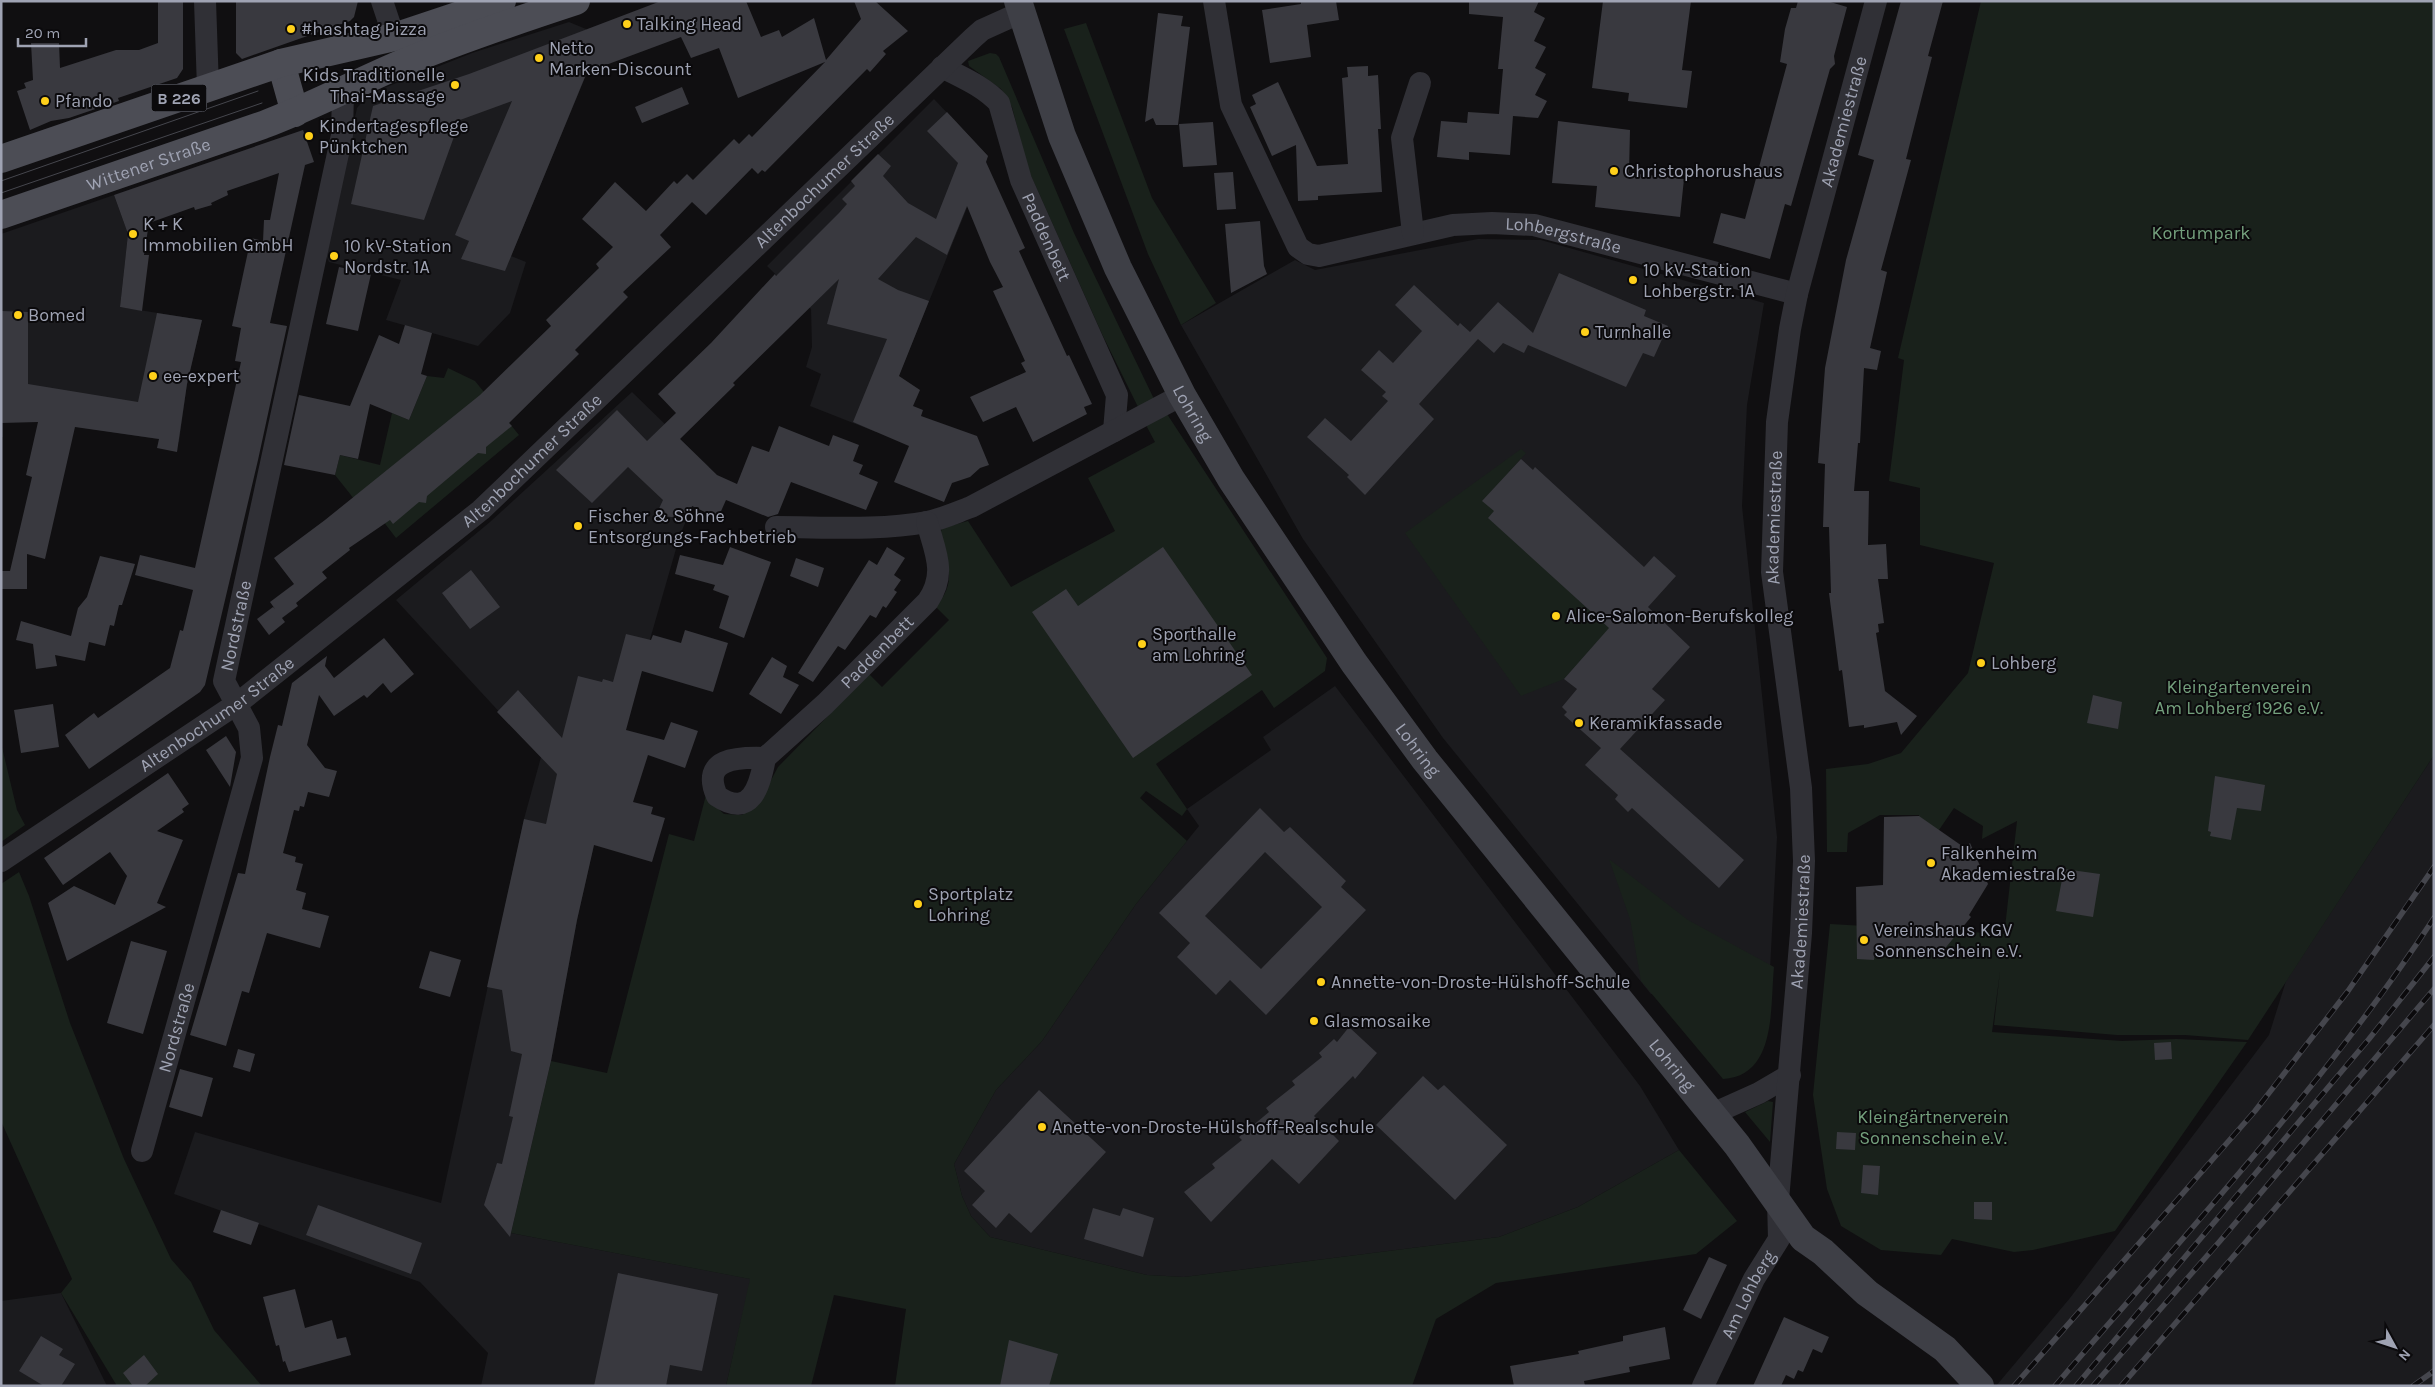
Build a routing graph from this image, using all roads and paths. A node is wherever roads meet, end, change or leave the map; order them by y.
1 (206, 1) edge
2 (382, 1) edge
3 (502, 1) edge
4 (576, 1) edge
5 (1214, 1) edge
6 (1876, 1) edge
7 (1020, 7) edge
8 (394, 37) junction
9 (281, 63) junction
10 (942, 67) junction
11 (1420, 83) dead end
12 (208, 88) junction
13 (344, 91) junction
14 (295, 113) junction
15 (1, 160) edge
16 (1, 215) edge
17 (1413, 233) junction
18 (1797, 294) junction
19 (1182, 395) junction
20 (1114, 431) junction
21 (927, 522) junction
22 (776, 527) dead end
23 (238, 703) junction
24 (765, 758) dead end
25 (9, 856) edge
26 (1790, 1075) junction
27 (1710, 1115) junction
28 (142, 1150) dead end
29 (1778, 1200) junction
30 (1979, 1385) edge
31 (1703, 1386) edge

1 - 12 street
2 - 8 street
3 - 8 main road, B 226
4 - 13 main road, Wittener Straße
5 - 17 street, Lohbergstraße
6 - 18 street, Akademiestraße
7 - 10 street, Altenbochumer Straße
7 - 19 street, Lohring
8 - 9 main road, B 226
9 - 12 main road, B 226
9 - 14 main road
10 - 20 street, Paddenbett
10 - 23 street, Altenbochumer Straße
11 - 17 street
12 - 15 main road, B 226
13 - 14 main road, Wittener Straße
13 - 23 street, Nordstraße
14 - 16 main road, Wittener Straße
17 - 18 street, Lohbergstraße
18 - 26 street, Akademiestraße
19 - 20 street
19 - 27 street, Lohring
20 - 21 street
21 - 22 street
21 - 24 street, Paddenbett
23 - 25 street, Altenbochumer Straße
23 - 28 street, Nordstraße
26 - 27 street
26 - 29 street, Akademiestraße
27 - 29 street, Lohring
29 - 30 street, Lohring
29 - 31 street, Am Lohberg

